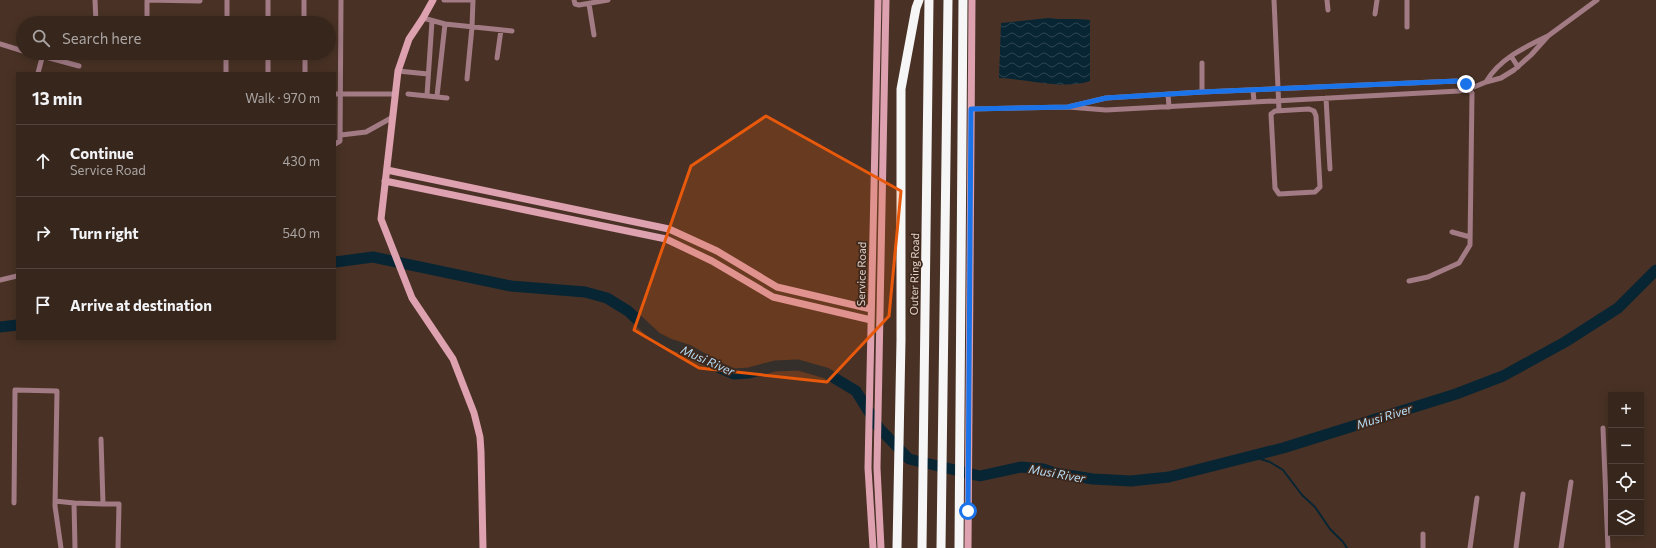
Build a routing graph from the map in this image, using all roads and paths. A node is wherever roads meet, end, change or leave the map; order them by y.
1 (95, 0) edge
2 (147, 0) edge
3 (227, 0) edge
4 (268, 0) edge
5 (304, 0) edge
6 (341, 0) edge
7 (433, 0) edge
8 (444, 0) edge
9 (473, 0) edge
10 (574, 0) edge
11 (608, 0) edge
12 (878, 0) edge
13 (886, 0) edge
14 (920, 0) edge
15 (929, 0) edge
16 (948, 0) edge
17 (963, 0) edge
18 (972, 0) edge
19 (1274, 0) edge
20 (1327, 0) edge
21 (1377, 0) edge
22 (1407, 0) edge
23 (1597, 0) edge
24 (200, 1) dead end
25 (589, 4) junction
26 (1328, 10) dead end
27 (1375, 14) dead end
28 (96, 16) edge
29 (147, 16) edge
30 (227, 16) edge
31 (268, 16) edge
32 (304, 16) edge
33 (424, 18) junction
34 (432, 21) junction
35 (445, 24) junction
36 (1407, 27) dead end
37 (472, 28) junction
38 (501, 30) junction
39 (512, 31) dead end
40 (594, 35) dead end
41 (1548, 36) junction
42 (0, 44) edge
43 (16, 48) edge
44 (1511, 56) junction
45 (497, 58) dead end
46 (42, 60) edge
47 (59, 60) edge
48 (226, 60) edge
49 (268, 60) edge
50 (305, 60) edge
51 (1202, 63) dead end
52 (79, 66) dead end
53 (1518, 66) junction
54 (38, 72) edge
55 (226, 72) edge
56 (268, 72) edge
57 (305, 72) edge
58 (398, 72) junction
59 (428, 74) junction
60 (467, 79) dead end
61 (1486, 82) junction
62 (1406, 83) junction
63 (1466, 84) junction
64 (1342, 86) junction
65 (1278, 89) junction
66 (1253, 90) junction
67 (1202, 92) junction
68 (338, 94) edge
69 (395, 94) junction
70 (408, 94) dead end
71 (1168, 94) junction
72 (1407, 94) junction
73 (427, 95) junction
74 (437, 96) junction
75 (1343, 97) junction
76 (447, 98) dead end
77 (1326, 98) junction
78 (1278, 100) junction
79 (1289, 100) junction
80 (1254, 102) junction
81 (1068, 107) junction
82 (1169, 107) junction
83 (971, 109) junction
84 (1279, 110) junction
85 (1290, 110) junction
86 (393, 118) junction
87 (340, 135) junction
88 (336, 143) edge
89 (1330, 169) dead end
90 (387, 170) junction
91 (385, 181) junction
92 (1452, 232) dead end
93 (1470, 237) junction
94 (16, 276) edge
95 (0, 280) edge
96 (1409, 281) dead end
97 (871, 309) junction
98 (871, 320) junction
99 (1603, 428) dead end
100 (101, 439) dead end
101 (1571, 482) dead end
102 (1523, 494) dead end
103 (1477, 498) dead end
104 (55, 501) junction
105 (14, 503) dead end
106 (74, 503) junction
107 (102, 504) junction
108 (964, 511) junction
109 (1423, 534) dead end
110 (61, 548) edge
111 (75, 548) edge
112 (118, 548) edge
113 (484, 548) edge
114 (873, 548) edge
115 (881, 548) edge
116 (897, 548) edge
117 (922, 548) edge
118 (941, 548) edge
119 (960, 548) edge
120 (968, 548) edge
121 (1423, 548) edge
122 (1470, 548) edge
123 (1516, 548) edge
124 (1561, 548) edge
125 (1608, 548) edge

1 - 28 street
2 - 24 street
2 - 29 street
3 - 30 street
4 - 31 street
5 - 32 street
6 - 68 street
7 - 33 main road
8 - 9 street
9 - 37 street
10 - 25 street
11 - 25 street
12 - 97 main road, Service Road
13 - 115 main road, Service Road
14 - 116 highway
15 - 117 highway, Outer Ring Road
16 - 118 highway
17 - 108 highway
18 - 83 main road
19 - 65 street
20 - 26 street
21 - 27 street
22 - 36 street
23 - 41 street
25 - 40 street
33 - 34 street
33 - 58 main road
34 - 35 street
34 - 59 street
35 - 37 street
35 - 74 street
37 - 38 street
37 - 60 street
38 - 39 street
38 - 45 street
41 - 44 street
41 - 53 street
42 - 43 street
44 - 53 street
44 - 61 street
46 - 54 street
47 - 52 street
48 - 55 street
49 - 56 street
50 - 57 street
51 - 67 street
53 - 61 street
58 - 59 street
58 - 69 main road
59 - 73 street
61 - 63 street
62 - 63 street
62 - 64 street
62 - 72 street
63 - 72 street
63 - 93 street
64 - 65 street
64 - 75 street
65 - 66 street
65 - 78 street
66 - 67 street
66 - 80 street
67 - 71 street
68 - 69 street
68 - 87 street
69 - 86 main road
70 - 73 street
71 - 81 street
71 - 82 street
72 - 75 street
73 - 74 street
74 - 76 street
75 - 77 street
77 - 79 street
77 - 89 street
78 - 79 street
78 - 80 street
78 - 84 street
79 - 85 street
80 - 82 street
81 - 82 street
81 - 83 street
83 - 108 main road
84 - 85 street
84 - 85 street
86 - 87 street
86 - 90 main road
87 - 88 street
90 - 91 main road
90 - 97 main road
91 - 98 main road
91 - 113 main road
92 - 93 street
93 - 96 street
94 - 95 street
97 - 98 main road, Service Road
98 - 114 main road, Service Road
99 - 125 street
100 - 107 street
101 - 124 street
102 - 123 street
103 - 122 street
104 - 105 street
104 - 106 street
104 - 110 street
106 - 107 street
106 - 111 street
107 - 112 street
108 - 119 highway
108 - 120 main road
109 - 121 street

